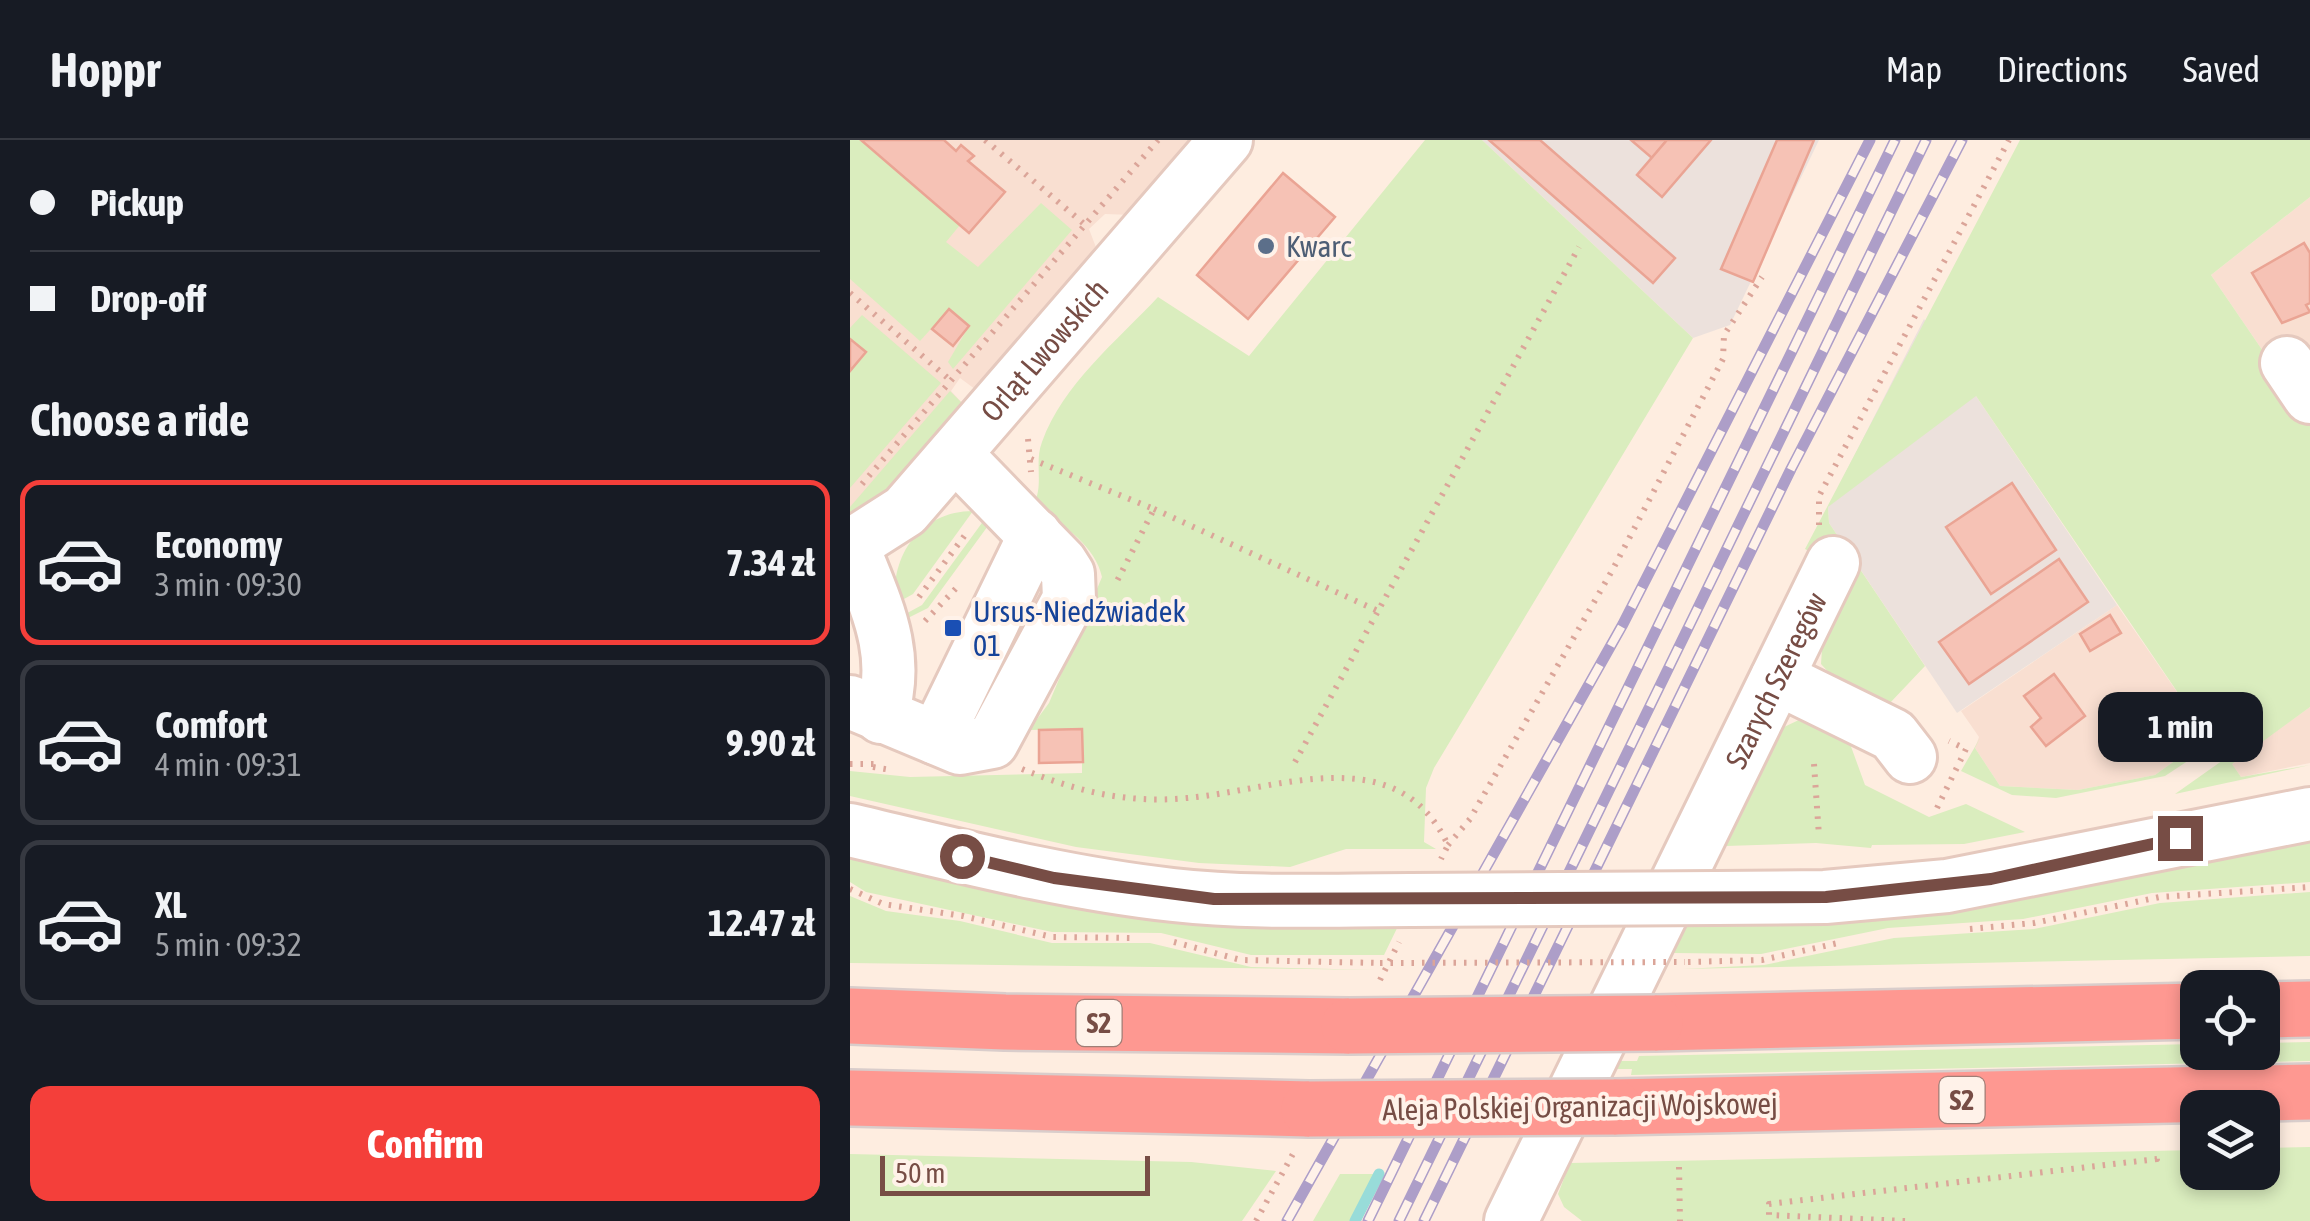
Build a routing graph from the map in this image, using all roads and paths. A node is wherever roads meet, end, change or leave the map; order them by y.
1 (985, 140) edge
2 (1158, 140) edge
3 (1226, 140) edge
4 (2009, 140) edge
5 (1084, 223) junction
6 (1579, 247) dead end
7 (1762, 277) dead end
8 (850, 293) edge
9 (950, 380) junction
10 (955, 454) junction
11 (1018, 499) junction
12 (1154, 509) junction
13 (851, 529) edge
14 (1832, 564) joint
15 (975, 569) dead end
16 (1110, 594) dead end
17 (1378, 612) junction
18 (884, 628) junction
19 (1777, 678) junction
20 (860, 713) edge
21 (1910, 757) dead end
22 (1296, 762) dead end
23 (1814, 764) dead end
24 (2310, 814) edge
25 (850, 830) edge
26 (1819, 836) dead end
27 (1448, 845) dead end
28 (850, 889) edge
29 (1150, 938) dead end
30 (1160, 939) dead end
31 (1686, 962) dead end
32 (2310, 1009) edge
33 (2280, 1010) edge
34 (2180, 1011) edge
35 (850, 1016) edge
36 (2310, 1092) edge
37 (850, 1098) edge
38 (2157, 1151) dead end
39 (1679, 1168) dead end
40 (1520, 1217) edge
41 (1680, 1221) edge
42 (1905, 1221) edge

1 - 5 path
2 - 5 path
3 - 10 street, Orląt Lwowskich
4 - 14 path, Szarych Szeregów
5 - 9 path
6 - 17 path
7 - 27 path
8 - 9 path
9 - 13 path
10 - 11 street
10 - 13 street, Orląt Lwowskich
11 - 11 path
11 - 12 path
11 - 18 path
11 - 20 street
12 - 16 path
12 - 17 path
13 - 18 street
14 - 19 street, Szarych Szeregów
15 - 18 path
17 - 22 path
18 - 20 street
19 - 21 street
19 - 40 street, Szarych Szeregów
23 - 26 path
24 - 25 street, bridge
28 - 29 path
30 - 31 path, bridge
32 - 33 highway
34 - 35 highway, S2, bridge
36 - 37 highway, Aleja Polskiej Organizacji Wojskowej / S2, bridge
38 - 42 path
39 - 41 path

